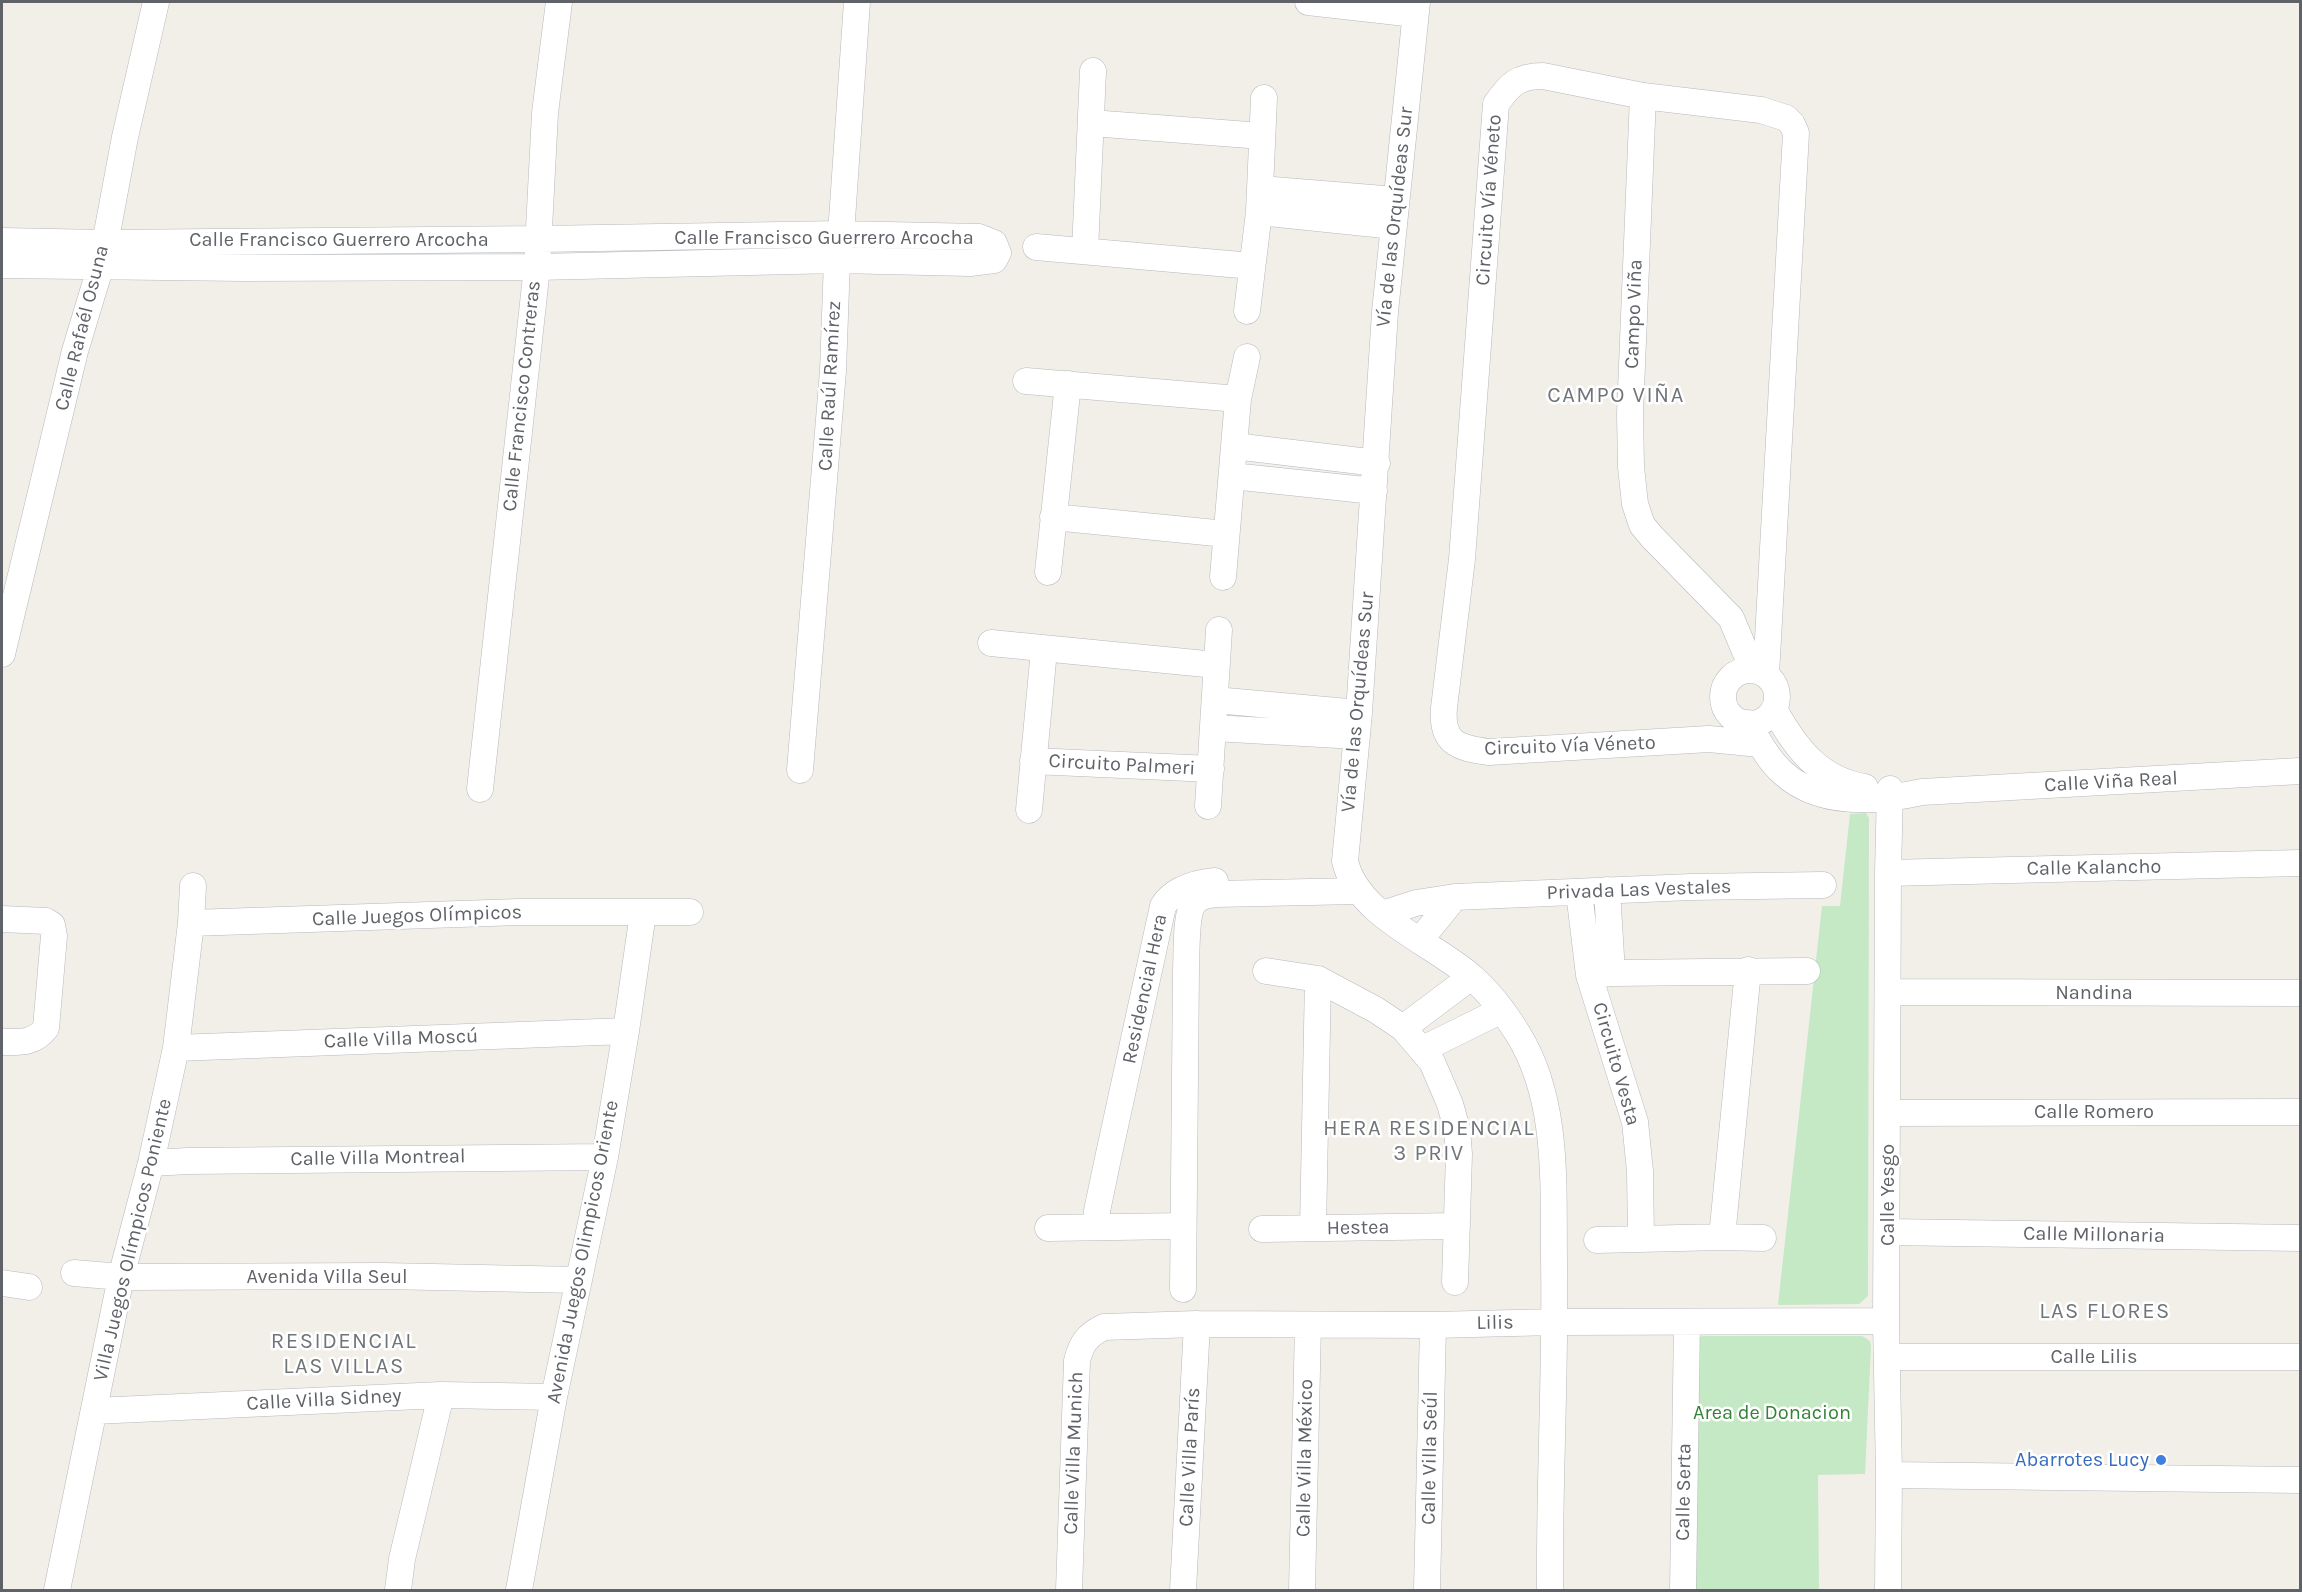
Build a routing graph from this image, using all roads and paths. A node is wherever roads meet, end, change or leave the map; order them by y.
1 (156, 2) edge
2 (559, 2) edge
3 (856, 2) edge
4 (1308, 2) edge
5 (1416, 8) edge
6 (1093, 71) dead end
7 (1643, 96) junction
8 (1264, 98) dead end
9 (1091, 123) junction
10 (1262, 136) junction
11 (1396, 200) junction
12 (1260, 201) junction
13 (1394, 226) junction
14 (841, 234) junction
15 (955, 237) junction
16 (539, 239) junction
17 (2, 241) edge
18 (1036, 247) dead end
19 (1085, 251) junction
20 (102, 254) junction
21 (837, 260) junction
22 (956, 263) junction
23 (2, 265) edge
24 (1252, 266) junction
25 (537, 267) junction
26 (1247, 311) dead end
27 (1246, 357) dead end
28 (1026, 381) dead end
29 (1068, 384) junction
30 (1238, 399) junction
31 (1234, 446) junction
32 (1377, 463) junction
33 (1232, 476) junction
34 (1374, 491) junction
35 (1053, 517) junction
36 (1226, 534) junction
37 (1048, 572) dead end
38 (1223, 577) dead end
39 (1220, 630) dead end
40 (991, 643) dead end
41 (1044, 650) junction
42 (2, 654) edge
43 (1216, 665) junction
44 (1760, 673) junction
45 (1215, 700) junction
46 (1774, 709) junction
47 (1358, 724) junction
48 (1213, 728) junction
49 (1754, 734) junction
50 (1033, 761) junction
51 (1211, 769) junction
52 (800, 770) dead end
53 (2301, 771) edge
54 (480, 789) dead end
55 (1890, 794) junction
56 (1208, 806) dead end
57 (1029, 810) dead end
58 (2301, 863) edge
59 (1888, 873) junction
60 (1354, 884) junction
61 (1823, 885) dead end
62 (193, 886) dead end
63 (1214, 888) junction
64 (1607, 890) junction
65 (1579, 892) junction
66 (1455, 897) junction
67 (690, 912) dead end
68 (642, 913) junction
69 (1382, 914) junction
70 (2, 919) edge
71 (191, 923) junction
72 (1420, 940) junction
73 (1151, 964) junction
74 (1186, 970) junction
75 (1748, 970) junction
76 (1807, 970) dead end
77 (1266, 971) dead end
78 (1600, 974) junction
79 (1471, 976) junction
80 (1318, 980) junction
81 (1888, 992) junction
82 (2301, 993) edge
83 (1502, 1010) junction
84 (1403, 1028) junction
85 (626, 1031) junction
86 (2, 1041) edge
87 (176, 1048) junction
88 (1423, 1049) junction
89 (2301, 1112) edge
90 (1888, 1113) junction
91 (605, 1156) junction
92 (151, 1163) junction
93 (1183, 1226) junction
94 (1098, 1227) junction
95 (1457, 1227) junction
96 (1048, 1228) dead end
97 (1313, 1228) junction
98 (1262, 1229) dead end
99 (1887, 1232) junction
100 (1722, 1237) junction
101 (1641, 1238) junction
102 (1763, 1238) dead end
103 (2301, 1238) edge
104 (1598, 1240) dead end
105 (74, 1273) dead end
106 (121, 1277) junction
107 (579, 1280) junction
108 (1455, 1282) dead end
109 (2, 1283) edge
110 (29, 1287) dead end
111 (1184, 1289) dead end
112 (1886, 1321) junction
113 (1555, 1322) junction
114 (1687, 1322) junction
115 (1197, 1324) junction
116 (1308, 1325) junction
117 (1433, 1325) junction
118 (1104, 1327) joint
119 (2301, 1357) edge
120 (1887, 1358) junction
121 (441, 1395) junction
122 (554, 1397) junction
123 (94, 1411) junction
124 (1889, 1475) junction
125 (2301, 1480) edge
126 (57, 1590) edge
127 (398, 1590) edge
128 (519, 1590) edge
129 (1069, 1590) edge
130 (1183, 1590) edge
131 (1302, 1590) edge
132 (1427, 1590) edge
133 (1550, 1590) edge
134 (1683, 1590) edge
135 (1888, 1590) edge

1 - 20 street, Calle Rafaél Osuna
2 - 16 street, Calle Francisco Contreras
3 - 14 street, Calle Raúl Ramírez
4 - 5 street
5 - 11 street, Vía de las Orquídeas Sur
6 - 9 street
7 - 44 street, Campo Viña
7 - 44 street, Circuito Vía Véneto
7 - 49 street, Circuito Vía Véneto
8 - 10 street
9 - 10 street
9 - 19 street
10 - 12 street
11 - 12 street
11 - 13 street, Vía de las Orquídeas Sur
12 - 13 street
12 - 24 street
13 - 32 street, Vía de las Orquídeas Sur
14 - 15 street, Calle Francisco Guerrero Arcocha
14 - 16 street, Calle Francisco Guerrero Arcocha
14 - 21 street, Calle Raúl Ramírez
15 - 22 street
15 - 22 street, Calle Francisco Guerrero Arcocha
16 - 20 street, Calle Francisco Guerrero Arcocha
16 - 25 street, Calle Francisco Contreras
17 - 20 street, Calle Francisco Guerrero Arcocha
18 - 19 street
19 - 24 street
20 - 23 street, Calle Francisco Guerrero Arcocha
20 - 25 street, Calle Francisco Guerrero Arcocha
20 - 42 street, Calle Rafaél Osuna
21 - 22 street, Calle Francisco Guerrero Arcocha
21 - 25 street, Calle Francisco Guerrero Arcocha
21 - 52 street, Calle Raúl Ramírez
24 - 26 street
25 - 54 street, Calle Francisco Contreras
27 - 30 street
28 - 29 street
29 - 30 street
29 - 35 street
30 - 31 street
31 - 32 street
31 - 33 street
32 - 34 street, Vía de las Orquídeas Sur
33 - 34 street
33 - 36 street
34 - 47 street, Vía de las Orquídeas Sur
35 - 36 street
35 - 37 street
36 - 38 street
39 - 43 street, Circuito Palmeri
40 - 41 street
41 - 43 street
41 - 50 street, Circuito Palmeri
43 - 45 street, Circuito Palmeri
44 - 46 street
44 - 49 street
45 - 47 street
45 - 48 street, Circuito Palmeri
46 - 49 street
46 - 55 street
47 - 48 street
47 - 60 street, Vía de las Orquídeas Sur
48 - 51 street, Circuito Palmeri
49 - 55 street
50 - 51 street, Circuito Palmeri
50 - 57 street, Circuito Palmeri
51 - 56 street, Circuito Palmeri
53 - 55 street, Calle Viña Real
55 - 59 street, Calle Yesgo
58 - 59 street, Calle Kalancho
59 - 81 street, Calle Yesgo
60 - 63 street, Residencial Hera
60 - 69 street
61 - 64 street, Privada Las Vestales
62 - 71 street, Villa Juegos Olímpicos Poniente
63 - 73 street, Residencial Hera
63 - 74 street, Residencial Hera
64 - 65 street, Privada Las Vestales
64 - 78 street
65 - 66 street, Privada Las Vestales
65 - 78 street, Circuito Vesta
66 - 69 street, Privada Las Vestales
66 - 72 street
67 - 68 street, Calle Juegos Olímpicos
68 - 71 street, Calle Juegos Olímpicos
68 - 85 street, Avenida Juegos Olimpicos Oriente
69 - 72 street
70 - 86 street
71 - 87 street, Villa Juegos Olímpicos Poniente
72 - 79 street
73 - 74 street
73 - 94 street, Residencial Hera
74 - 93 street, Residencial Hera
75 - 76 street
75 - 78 street
75 - 100 street
77 - 80 street
78 - 101 street, Circuito Vesta
79 - 83 street
79 - 84 street
80 - 84 street
80 - 97 street, Hestea
81 - 82 street, Nandina
81 - 90 street, Calle Yesgo
83 - 88 street
83 - 113 street
84 - 88 street
85 - 87 street, Calle Villa Moscú
85 - 91 street, Avenida Juegos Olimpicos Oriente
87 - 92 street, Villa Juegos Olímpicos Poniente
88 - 95 street
89 - 90 street, Calle Romero
90 - 99 street, Calle Yesgo
91 - 92 street, Calle Villa Montreal
91 - 107 street, Avenida Juegos Olimpicos Oriente
92 - 106 street, Villa Juegos Olímpicos Poniente
93 - 94 street
93 - 111 street, Residencial Hera
94 - 96 street
95 - 97 street, Hestea
95 - 108 street
97 - 98 street
99 - 103 street, Calle Millonaria
99 - 112 street, Calle Yesgo
100 - 101 street
100 - 102 street
101 - 104 street
105 - 106 street, Avenida Villa Seul
106 - 107 street, Avenida Villa Seul
106 - 123 street, Villa Juegos Olímpicos Poniente
107 - 122 street, Avenida Juegos Olimpicos Oriente
109 - 110 street
112 - 114 street, Lilis
112 - 120 street, Calle Yesgo
113 - 114 street, Lilis
113 - 117 street, Lilis
113 - 133 street
114 - 134 street, Calle Serta
115 - 116 street, Lilis
115 - 118 street, Lilis
115 - 130 street, Calle Villa París
116 - 117 street, Lilis
116 - 131 street, Calle Villa México
117 - 132 street, Calle Villa Seúl
118 - 129 street, Calle Villa Munich
119 - 120 street, Calle Lilis
120 - 124 street, Calle Yesgo
121 - 122 street, Calle Villa Sidney
121 - 123 street, Calle Villa Sidney
121 - 127 street
122 - 128 street, Avenida Juegos Olimpicos Oriente
123 - 126 street, Villa Juegos Olímpicos Poniente
124 - 125 street
124 - 135 street, Calle Yesgo

